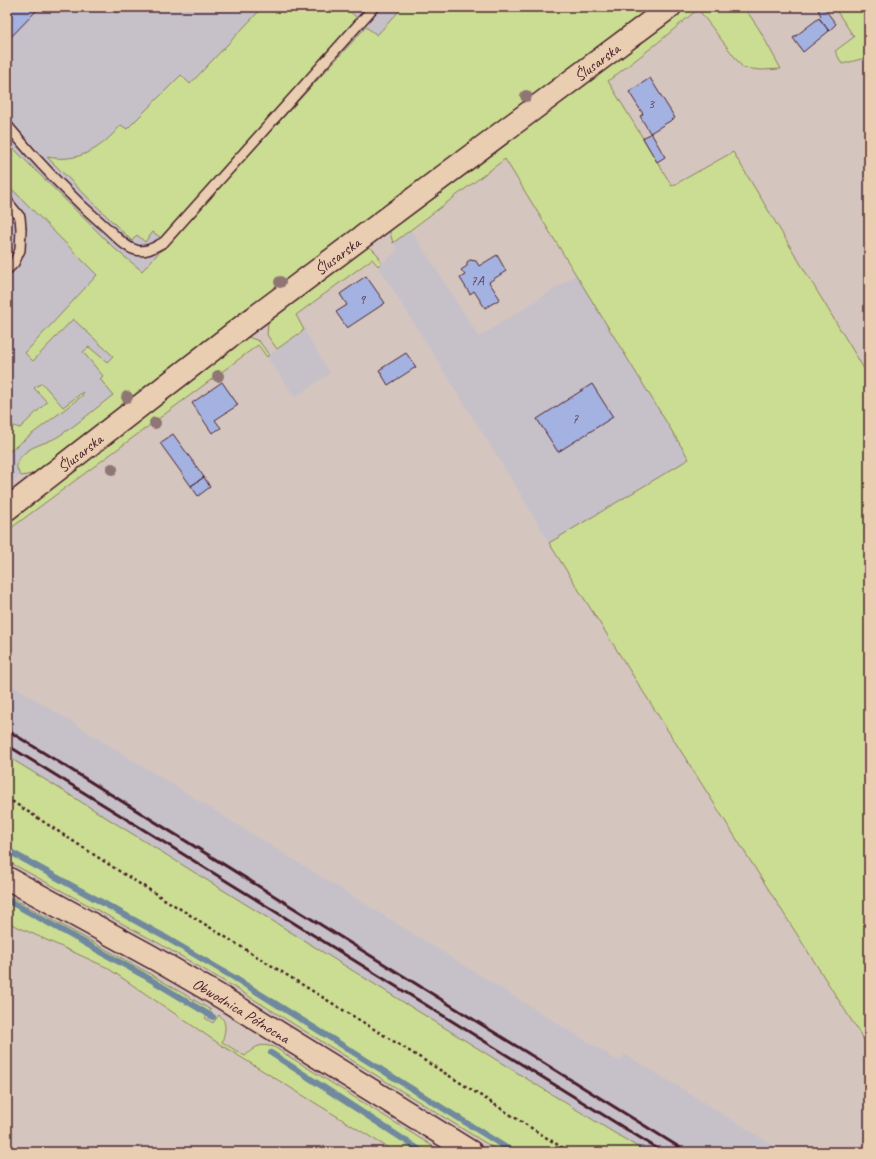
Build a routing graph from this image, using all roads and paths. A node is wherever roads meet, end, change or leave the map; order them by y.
1 (374, 7) edge
2 (670, 7) edge
3 (7, 125) edge
4 (7, 201) edge
5 (7, 270) edge
6 (11, 503) edge
7 (7, 798) edge
8 (7, 878) edge
9 (471, 1152) edge
10 (569, 1152) edge

1 - 3 lane
2 - 6 street, Ślusarska
4 - 5 lane
7 - 10 path
8 - 9 street, Obwodnica Północna

